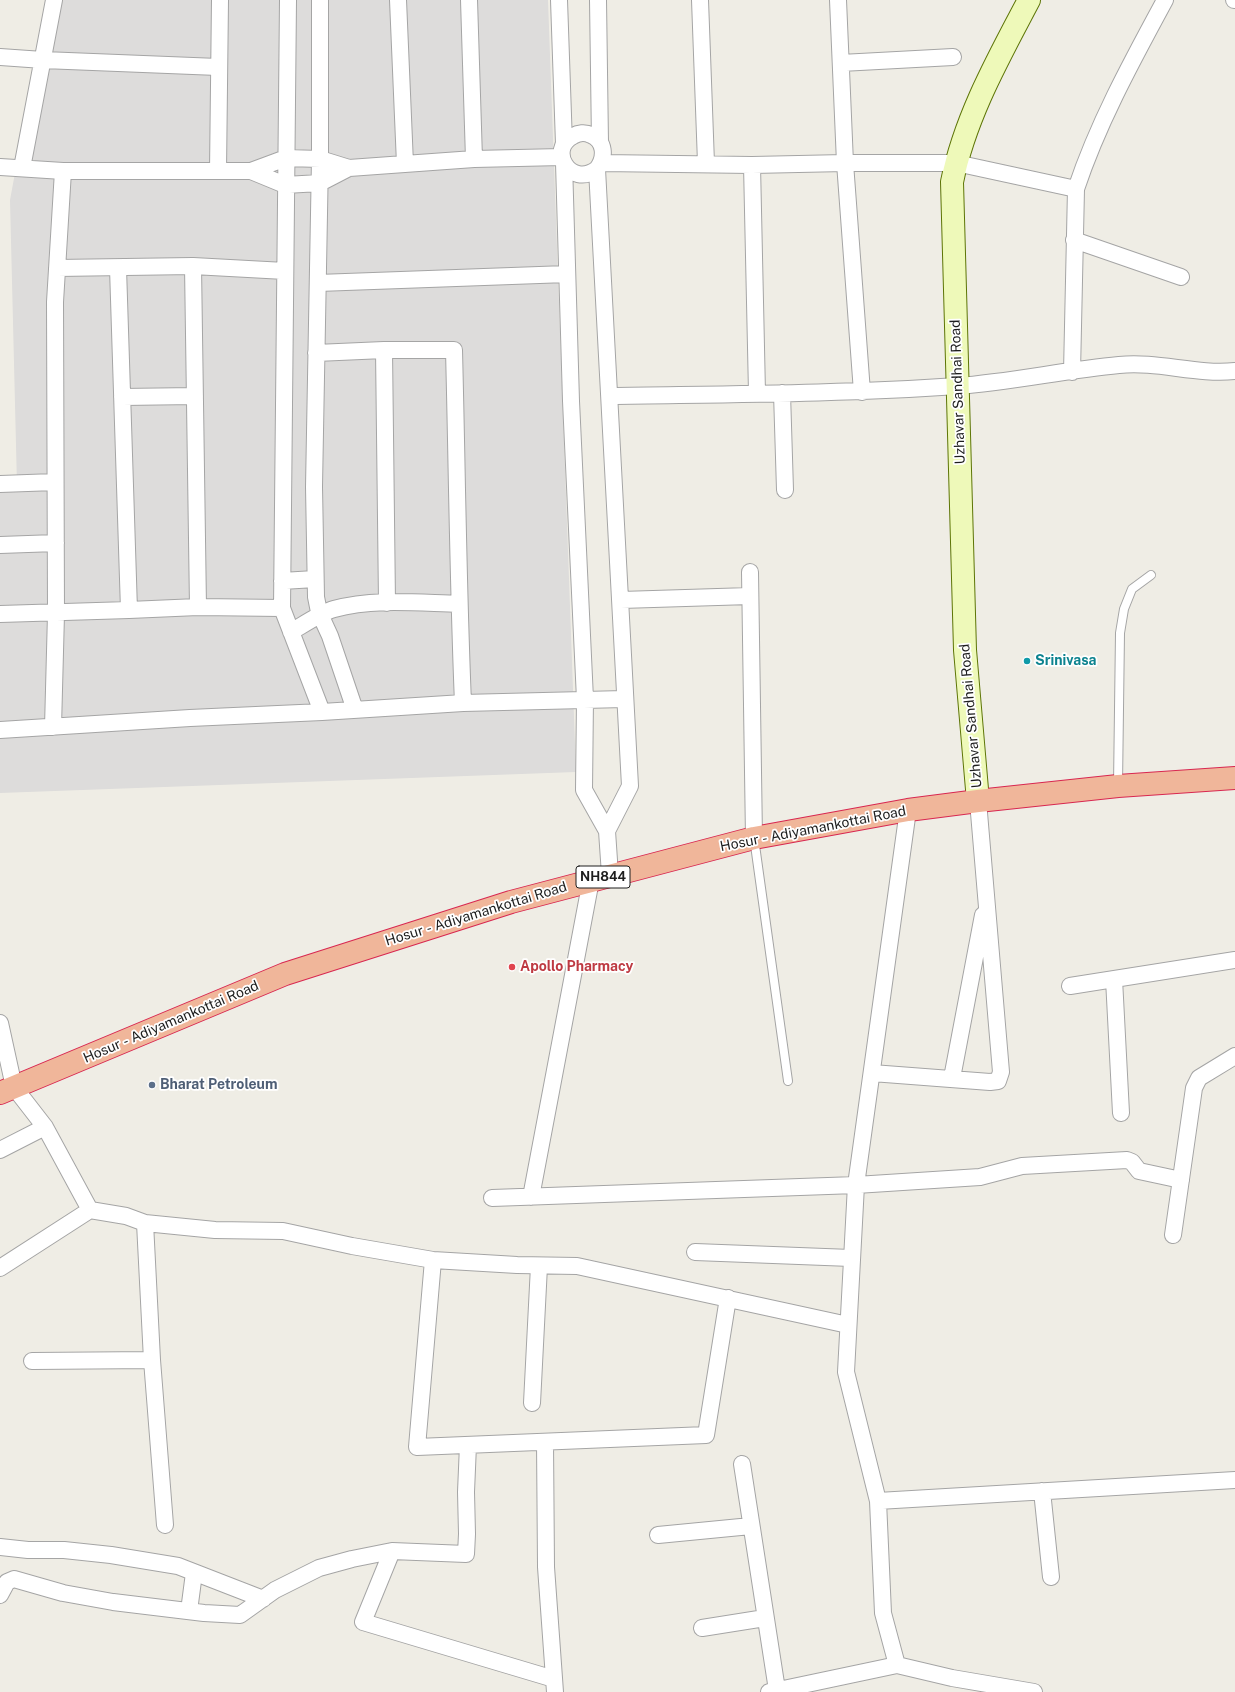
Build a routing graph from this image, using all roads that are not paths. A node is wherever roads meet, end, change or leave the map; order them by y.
1 (54, 0) edge
2 (220, 0) edge
3 (288, 0) edge
4 (320, 0) edge
5 (398, 0) edge
6 (469, 0) edge
7 (559, 0) edge
8 (598, 0) edge
9 (700, 0) edge
10 (838, 0) edge
11 (1029, 0) edge
12 (1165, 0) edge
13 (0, 57) edge
14 (953, 57) dead end
15 (43, 60) junction
16 (841, 62) junction
17 (218, 67) junction
18 (600, 142) junction
19 (563, 155) junction
20 (286, 158) junction
21 (320, 159) junction
22 (474, 159) junction
23 (706, 163) junction
24 (845, 163) junction
25 (956, 163) junction
26 (405, 164) junction
27 (752, 165) junction
28 (600, 166) junction
29 (0, 167) edge
30 (22, 168) junction
31 (349, 168) junction
32 (63, 171) junction
33 (218, 171) junction
34 (251, 171) junction
35 (320, 183) junction
36 (285, 185) junction
37 (1076, 189) junction
38 (1074, 240) junction
39 (193, 266) junction
40 (57, 268) junction
41 (118, 268) junction
42 (285, 271) junction
43 (567, 274) junction
44 (1181, 277) dead end
45 (318, 283) junction
46 (384, 350) junction
47 (316, 353) junction
48 (1235, 371) edge
49 (1072, 372) junction
50 (958, 386) junction
51 (862, 392) junction
52 (757, 393) junction
53 (782, 393) junction
54 (195, 396) junction
55 (610, 396) junction
56 (122, 397) junction
57 (55, 482) junction
58 (0, 484) edge
59 (785, 490) dead end
60 (56, 543) junction
61 (0, 545) edge
62 (750, 572) dead end
63 (1151, 575) dead end
64 (315, 579) junction
65 (282, 581) junction
66 (750, 596) junction
67 (621, 600) junction
68 (387, 603) junction
69 (459, 604) junction
70 (198, 607) junction
71 (282, 608) junction
72 (129, 610) junction
73 (0, 614) edge
74 (56, 614) junction
75 (320, 616) junction
76 (291, 632) junction
77 (585, 700) junction
78 (624, 700) junction
79 (463, 703) junction
80 (355, 710) junction
81 (322, 712) junction
82 (53, 726) junction
83 (0, 730) edge
84 (1235, 778) edge
85 (1118, 786) junction
86 (978, 801) junction
87 (908, 810) junction
88 (606, 831) junction
89 (754, 838) junction
90 (601, 877) junction
91 (987, 896) junction
92 (1235, 960) edge
93 (1114, 979) junction
94 (1070, 986) dead end
95 (0, 1023) edge
96 (1235, 1056) edge
97 (872, 1073) junction
98 (952, 1078) junction
99 (788, 1081) dead end
100 (7, 1090) edge
101 (1121, 1113) dead end
102 (45, 1127) junction
103 (0, 1150) edge
104 (1181, 1180) junction
105 (856, 1185) junction
106 (531, 1197) junction
107 (492, 1198) dead end
108 (90, 1210) junction
109 (145, 1223) junction
110 (1173, 1235) dead end
111 (695, 1252) dead end
112 (851, 1258) junction
113 (433, 1260) junction
114 (539, 1266) junction
115 (0, 1268) edge
116 (728, 1298) junction
117 (848, 1325) junction
118 (152, 1360) junction
119 (32, 1361) dead end
120 (532, 1403) dead end
121 (545, 1442) junction
122 (468, 1445) junction
123 (742, 1464) dead end
124 (1235, 1480) edge
125 (1042, 1491) junction
126 (878, 1501) junction
127 (165, 1525) dead end
128 (751, 1526) junction
129 (658, 1535) dead end
130 (0, 1547) edge
131 (392, 1551) junction
132 (194, 1572) junction
133 (1051, 1577) dead end
134 (2, 1585) edge
135 (263, 1598) junction
136 (189, 1611) junction
137 (765, 1618) junction
138 (702, 1628) dead end
139 (898, 1665) junction
140 (555, 1685) edge
141 (773, 1691) edge
142 (1034, 1692) edge

1 - 15 street
2 - 17 street
3 - 20 street
4 - 21 street
5 - 26 street
6 - 22 street
7 - 19 street
8 - 18 street
9 - 23 street
10 - 16 street
11 - 25 main road, Uzhavar Sandhai Road
12 - 37 street
13 - 15 street
14 - 16 street
15 - 17 street
15 - 30 street
16 - 24 street
17 - 33 street
18 - 19 street
18 - 28 street
19 - 22 street
19 - 28 street
19 - 43 street
20 - 21 street
20 - 34 street
20 - 36 street
21 - 31 street
21 - 35 street
22 - 26 street
23 - 27 street
23 - 28 street
24 - 25 street
24 - 27 street
24 - 51 street
25 - 37 street
25 - 50 main road, Uzhavar Sandhai Road
26 - 31 street
27 - 52 street
28 - 55 street
29 - 30 street
30 - 32 street
31 - 35 street
32 - 33 street
32 - 40 street
33 - 34 street
34 - 36 street
35 - 36 street
35 - 45 street
36 - 42 street
37 - 38 street
38 - 44 street
38 - 49 street
39 - 41 street
39 - 42 street
39 - 54 street
40 - 41 street
40 - 57 street
41 - 56 street
42 - 65 street
43 - 45 street
43 - 77 street
45 - 47 street
46 - 47 street
46 - 68 street
46 - 69 street
47 - 64 street
48 - 49 street
49 - 50 street
50 - 51 street
50 - 86 main road, Uzhavar Sandhai Road
51 - 53 street
52 - 53 street
52 - 55 street
53 - 59 street
54 - 56 street
54 - 70 street
55 - 67 street
56 - 72 street
57 - 58 street
57 - 60 street
60 - 61 street
60 - 74 street
62 - 66 street
63 - 85 lane
64 - 65 street
64 - 75 street
65 - 71 street
66 - 67 street
66 - 89 street
67 - 78 street
68 - 69 street
68 - 75 street
69 - 79 street
70 - 71 street
70 - 72 street
71 - 76 street
72 - 74 street
73 - 74 street
74 - 82 street
75 - 76 street
75 - 80 street
76 - 81 street
77 - 78 street
77 - 79 street
77 - 88 street
78 - 88 street
79 - 80 street
80 - 81 street
81 - 82 street
82 - 83 street
84 - 85 highway, Hosur - Adiyamankottai Road / NH844
85 - 86 highway, Hosur - Adiyamankottai Road / NH844
86 - 87 highway, Hosur - Adiyamankottai Road / NH844
86 - 91 street
87 - 89 highway, Hosur - Adiyamankottai Road / NH844
87 - 97 street
88 - 90 street
89 - 90 highway, Hosur - Adiyamankottai Road / NH844
89 - 99 lane
90 - 100 highway, Hosur - Adiyamankottai Road / NH844
90 - 106 street
91 - 98 street
91 - 98 street
92 - 93 street
93 - 94 street
93 - 101 street
95 - 100 street
96 - 104 street
97 - 98 street
97 - 105 street
100 - 102 street
102 - 103 street
102 - 108 street
104 - 105 street
104 - 110 street
105 - 106 street
105 - 112 street
106 - 107 street
108 - 109 street
108 - 115 street
109 - 113 street
109 - 118 street
111 - 112 street
112 - 117 street
113 - 114 street
113 - 122 street
114 - 116 street
114 - 120 street
116 - 117 street
116 - 121 street
117 - 126 street
118 - 119 street
118 - 127 street
121 - 122 street
121 - 140 street
122 - 131 street
123 - 128 street
124 - 125 street
125 - 126 street
125 - 133 street
126 - 139 street
128 - 129 street
128 - 137 street
130 - 132 street
131 - 135 street
131 - 140 street
132 - 135 street
132 - 136 street
134 - 136 street
135 - 136 street
137 - 138 street
137 - 141 street
139 - 141 street
139 - 142 street

